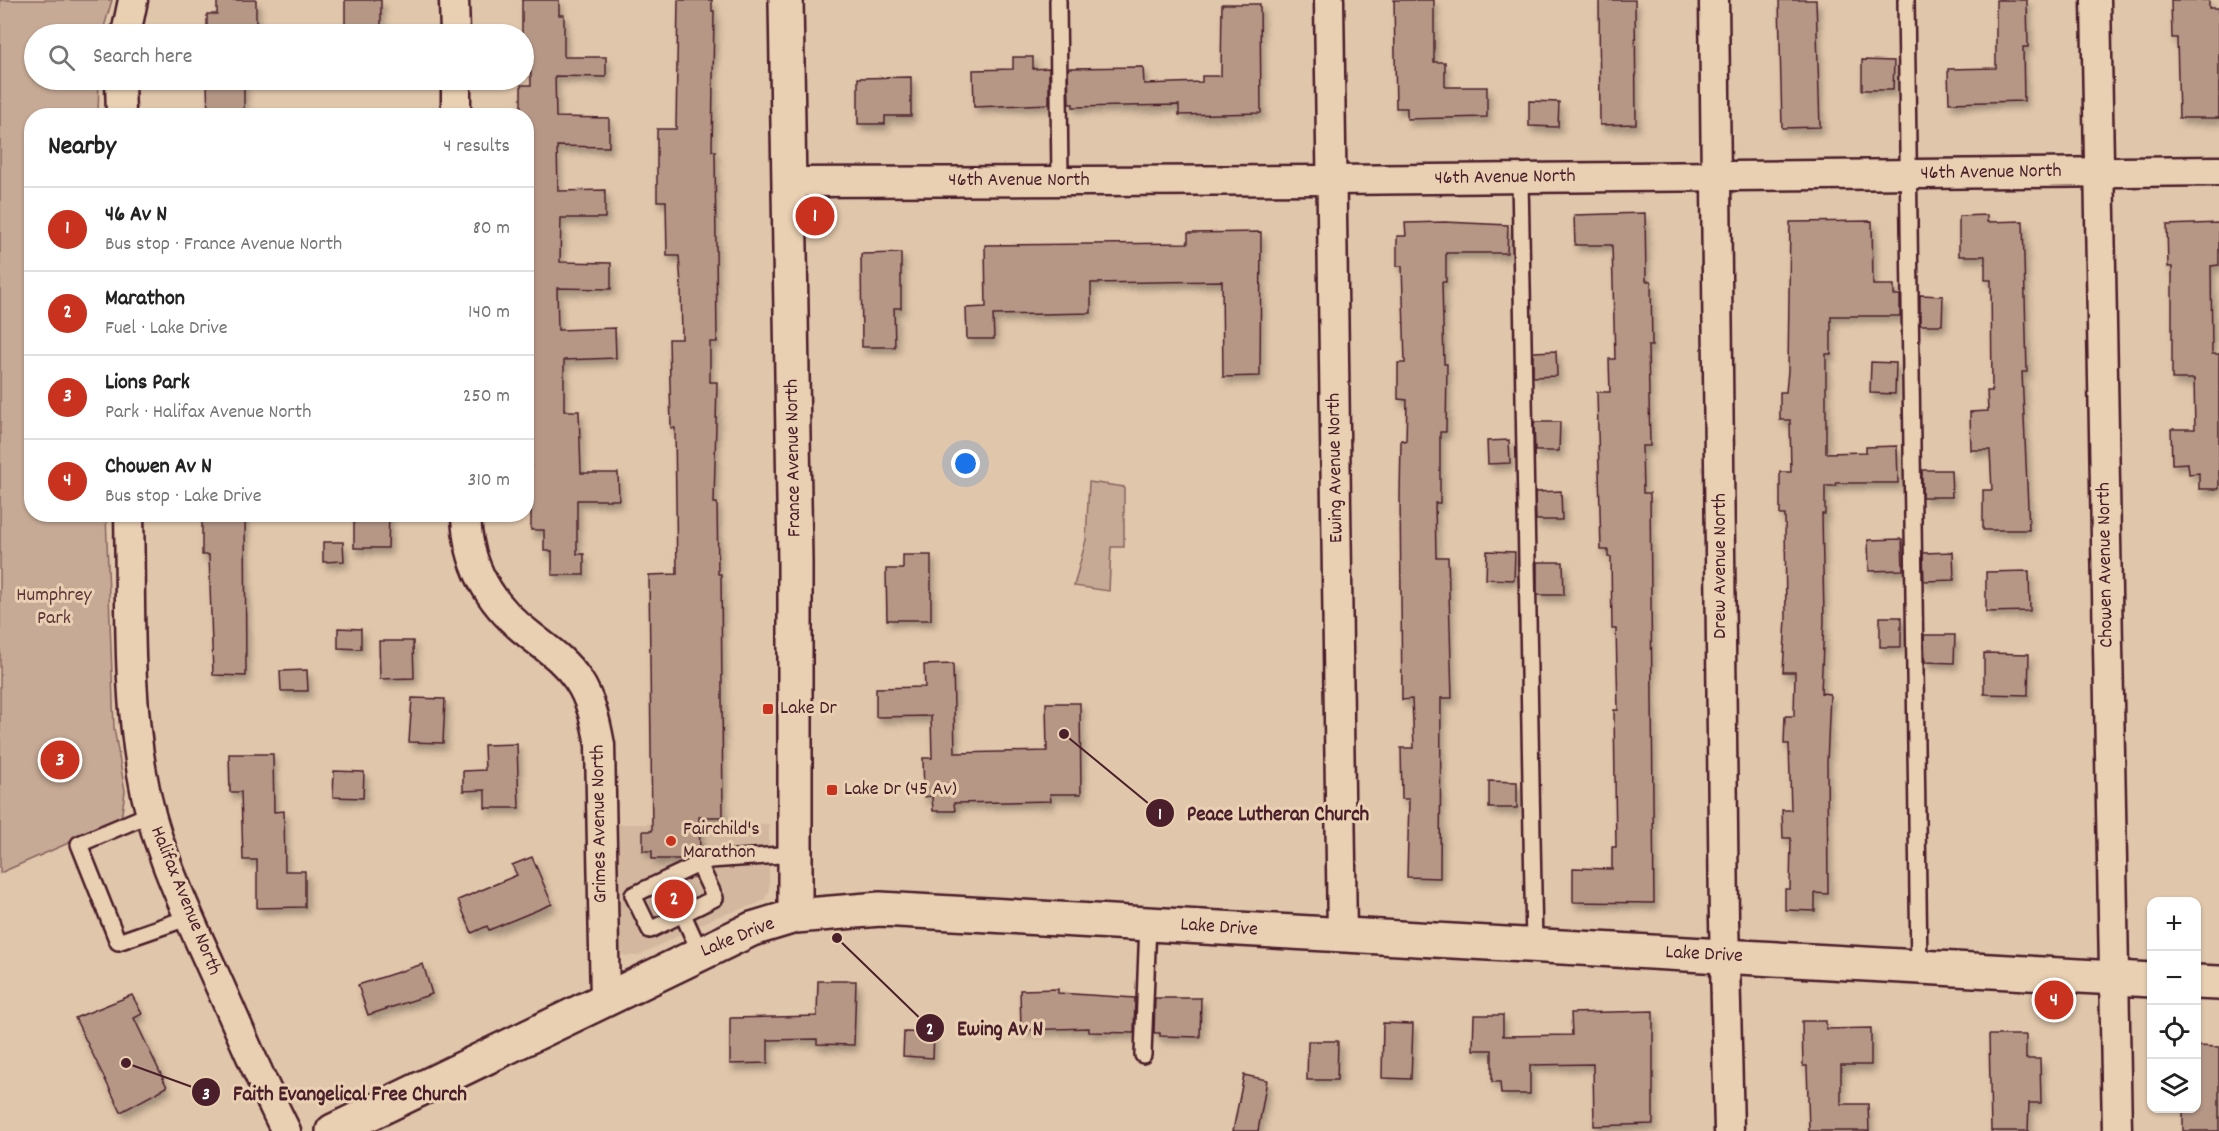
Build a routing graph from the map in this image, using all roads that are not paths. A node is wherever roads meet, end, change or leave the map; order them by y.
1 (133, 0) edge
2 (454, 0) edge
3 (786, 0) edge
4 (1058, 0) edge
5 (1329, 0) edge
6 (1714, 0) edge
7 (1906, 0) edge
8 (2096, 0) edge
9 (128, 24) edge
10 (455, 24) edge
11 (120, 90) edge
12 (456, 90) edge
13 (121, 108) edge
14 (456, 108) edge
15 (2219, 171) edge
16 (2099, 172) junction
17 (1909, 174) junction
18 (1717, 176) junction
19 (1521, 178) junction
20 (1332, 180) junction
21 (1060, 181) junction
22 (790, 182) junction
23 (129, 522) edge
24 (467, 522) edge
25 (150, 814) junction
26 (795, 854) junction
27 (699, 864) junction
28 (633, 895) junction
29 (602, 900) junction
30 (681, 911) junction
31 (795, 916) junction
32 (189, 917) junction
33 (1148, 923) junction
34 (1342, 936) junction
35 (1534, 946) junction
36 (700, 952) junction
37 (1725, 956) junction
38 (1919, 969) junction
39 (2114, 978) junction
40 (2147, 980) edge
41 (2201, 982) edge
42 (2219, 983) edge
43 (605, 1000) junction
44 (1143, 1055) dead end
45 (286, 1131) edge
46 (333, 1131) edge
47 (1729, 1131) edge
48 (2116, 1131) edge

1 - 9 street
2 - 10 street
3 - 22 street, France Avenue North
4 - 21 lane
5 - 20 street, Ewing Avenue North
6 - 18 street, Drew Avenue North
7 - 17 lane
8 - 16 street, Chowen Avenue North
11 - 13 street
12 - 14 street
15 - 16 street, 46th Avenue North
16 - 17 street, 46th Avenue North
16 - 39 street, Chowen Avenue North
17 - 18 street, 46th Avenue North
17 - 38 lane
18 - 19 street, 46th Avenue North
18 - 37 street, Drew Avenue North
19 - 20 street, 46th Avenue North
19 - 35 lane
20 - 21 street, 46th Avenue North
20 - 34 street, Ewing Avenue North
21 - 22 street, 46th Avenue North
22 - 26 street, France Avenue North
23 - 25 street, Halifax Avenue North
24 - 29 street, Grimes Avenue North
25 - 32 street, Halifax Avenue North
25 - 32 lane
26 - 27 lane
26 - 31 street, France Avenue North
27 - 28 lane
27 - 30 lane
28 - 29 lane
28 - 30 lane
29 - 43 street, Grimes Avenue North
30 - 36 lane
31 - 33 street, Lake Drive
31 - 36 street, Lake Drive
32 - 45 street, Halifax Avenue North
33 - 34 street, Lake Drive
33 - 44 lane
34 - 35 street, Lake Drive
35 - 37 street, Lake Drive
36 - 43 street, Lake Drive
37 - 38 street, Lake Drive
37 - 47 street, Drew Avenue North
38 - 39 street, Lake Drive
39 - 40 street, Lake Drive
39 - 48 street, Chowen Avenue North
41 - 42 street
43 - 46 street, Lake Drive

